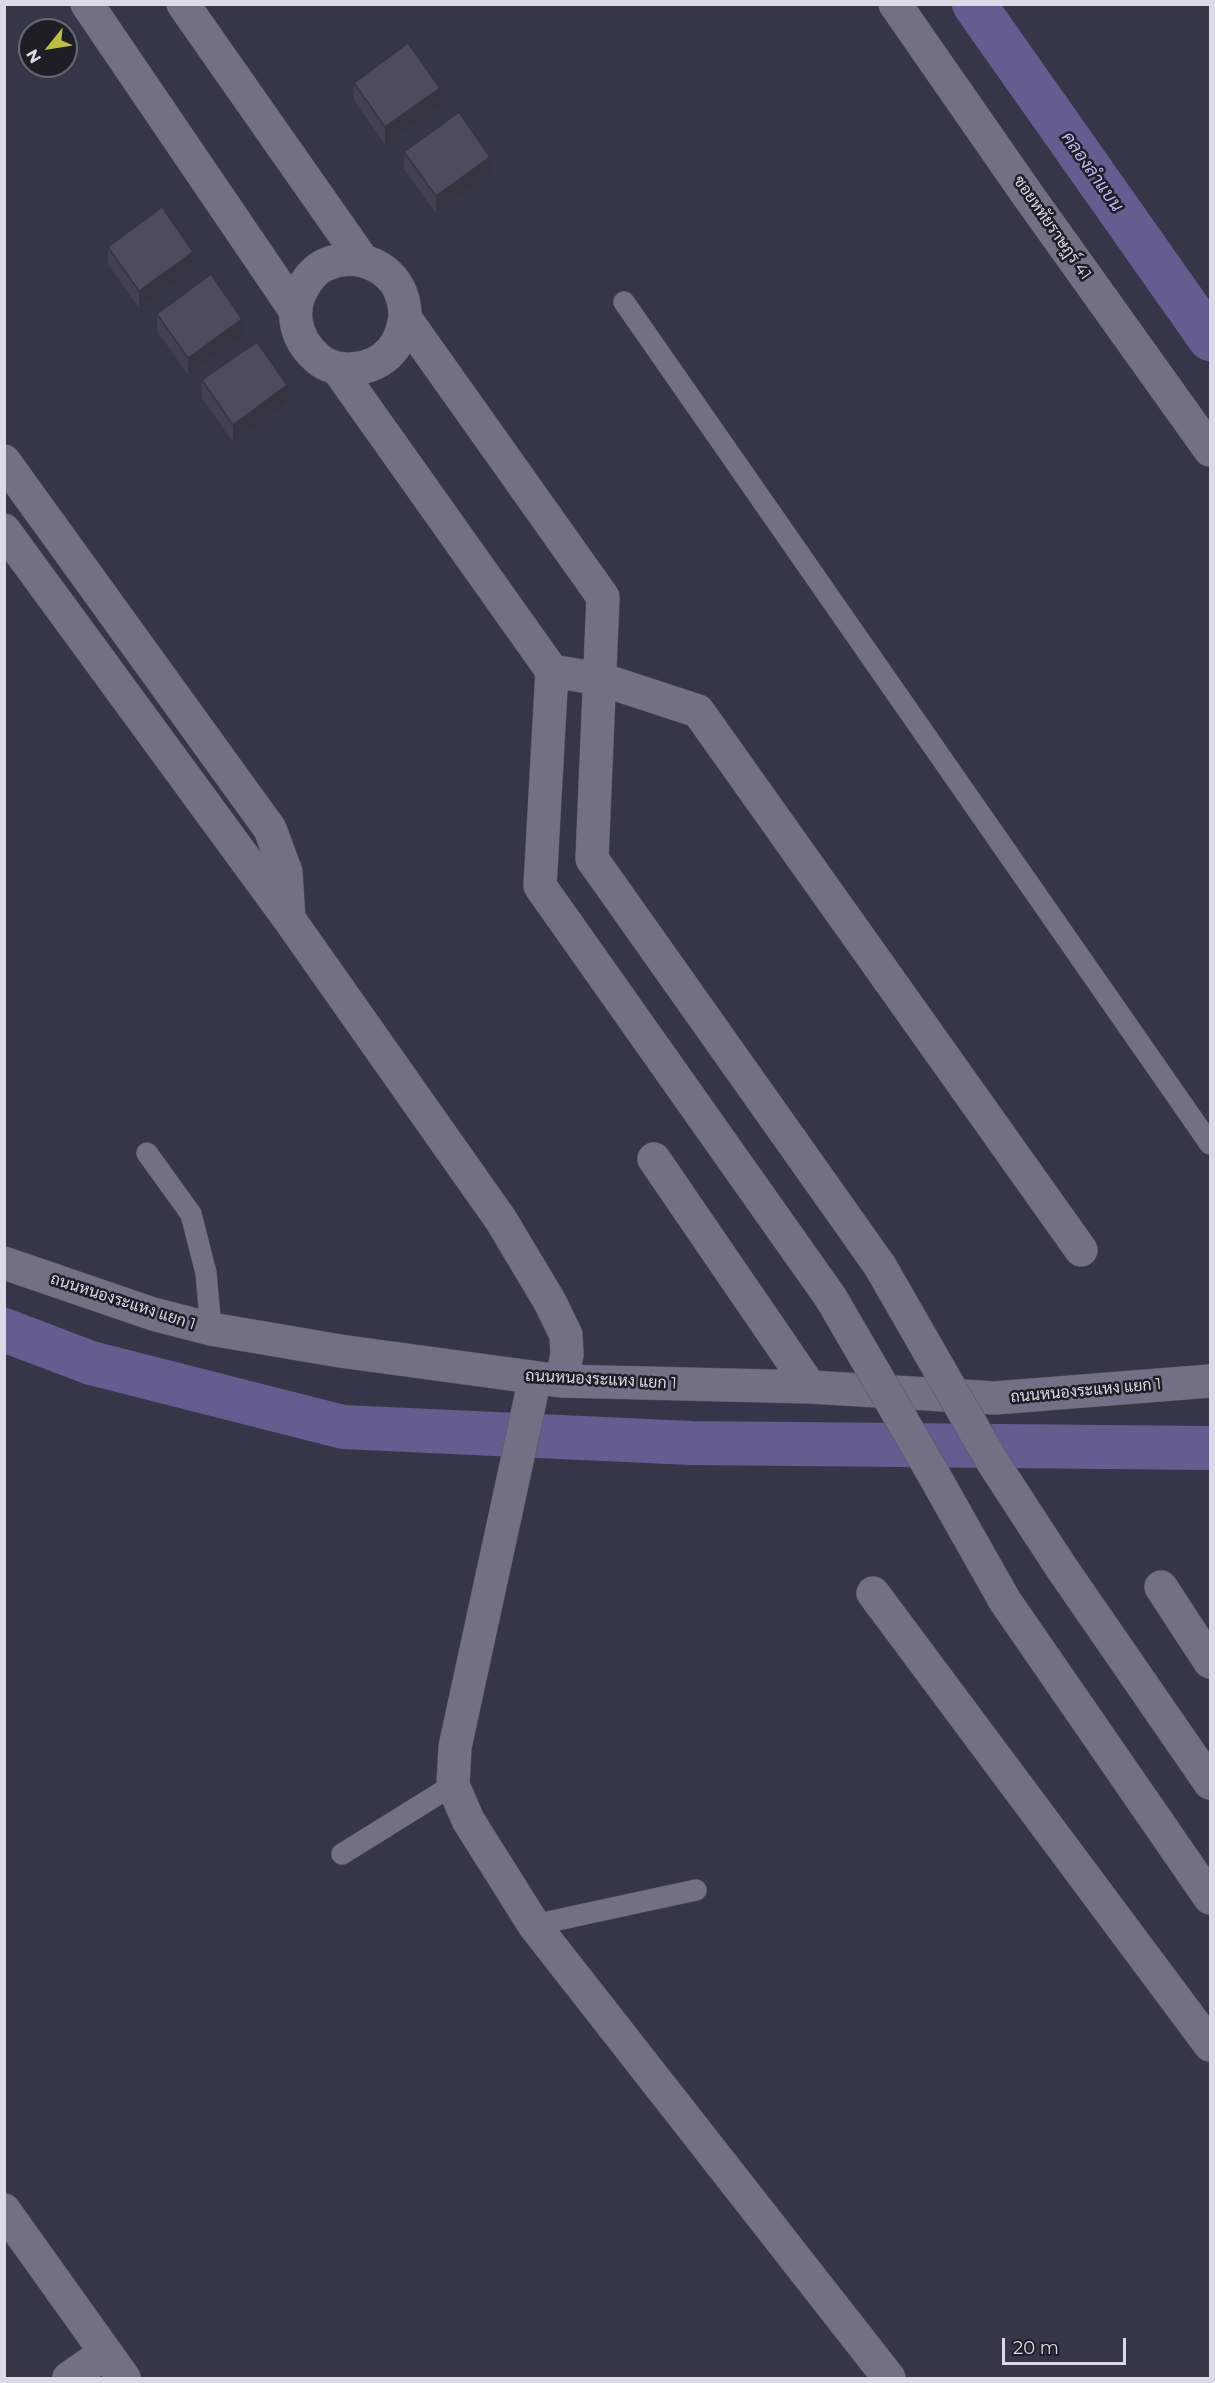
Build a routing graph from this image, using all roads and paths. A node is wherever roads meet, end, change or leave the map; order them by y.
1 (87, 4) edge
2 (183, 4) edge
3 (895, 4) edge
4 (363, 261) junction
5 (624, 302) dead end
6 (295, 310) junction
7 (405, 318) junction
8 (337, 368) junction
9 (1210, 450) edge
10 (4, 461) edge
11 (4, 530) edge
12 (552, 671) junction
13 (600, 679) junction
14 (289, 919) junction
15 (1210, 1144) edge
16 (147, 1153) dead end
17 (654, 1159) dead end
18 (1081, 1250) dead end
19 (4, 1263) edge
20 (211, 1329) junction
21 (548, 1379) junction
22 (1210, 1381) edge
23 (810, 1387) junction
24 (1161, 1587) dead end
25 (873, 1593) dead end
26 (1210, 1662) edge
27 (1210, 1783) edge
28 (453, 1785) junction
29 (342, 1854) dead end
30 (696, 1890) dead end
31 (1210, 1898) edge
32 (534, 1925) junction
33 (1210, 2045) edge
34 (4, 2210) edge
35 (115, 2366) edge
36 (69, 2379) edge
37 (888, 2379) edge

1 - 6 street
2 - 4 street
3 - 9 street, ซอยหทัยราษฎร์ 41
4 - 6 street
4 - 7 street
5 - 15 lane
6 - 8 street
7 - 8 street
7 - 13 street
8 - 12 street
10 - 14 street
11 - 14 street
12 - 13 street
12 - 31 street, bridge
13 - 18 street
13 - 27 street, bridge
14 - 21 street
16 - 20 lane
17 - 23 street
19 - 20 street, ถนนหนองระแหง แยก 1
20 - 21 street, ถนนหนองระแหง แยก 1
21 - 23 street, ถนนหนองระแหง แยก 1
21 - 28 street
22 - 23 street, ถนนหนองระแหง แยก 1
24 - 26 street
25 - 33 street
28 - 29 lane
28 - 32 street
30 - 32 lane
32 - 37 street
34 - 35 street
35 - 36 street

